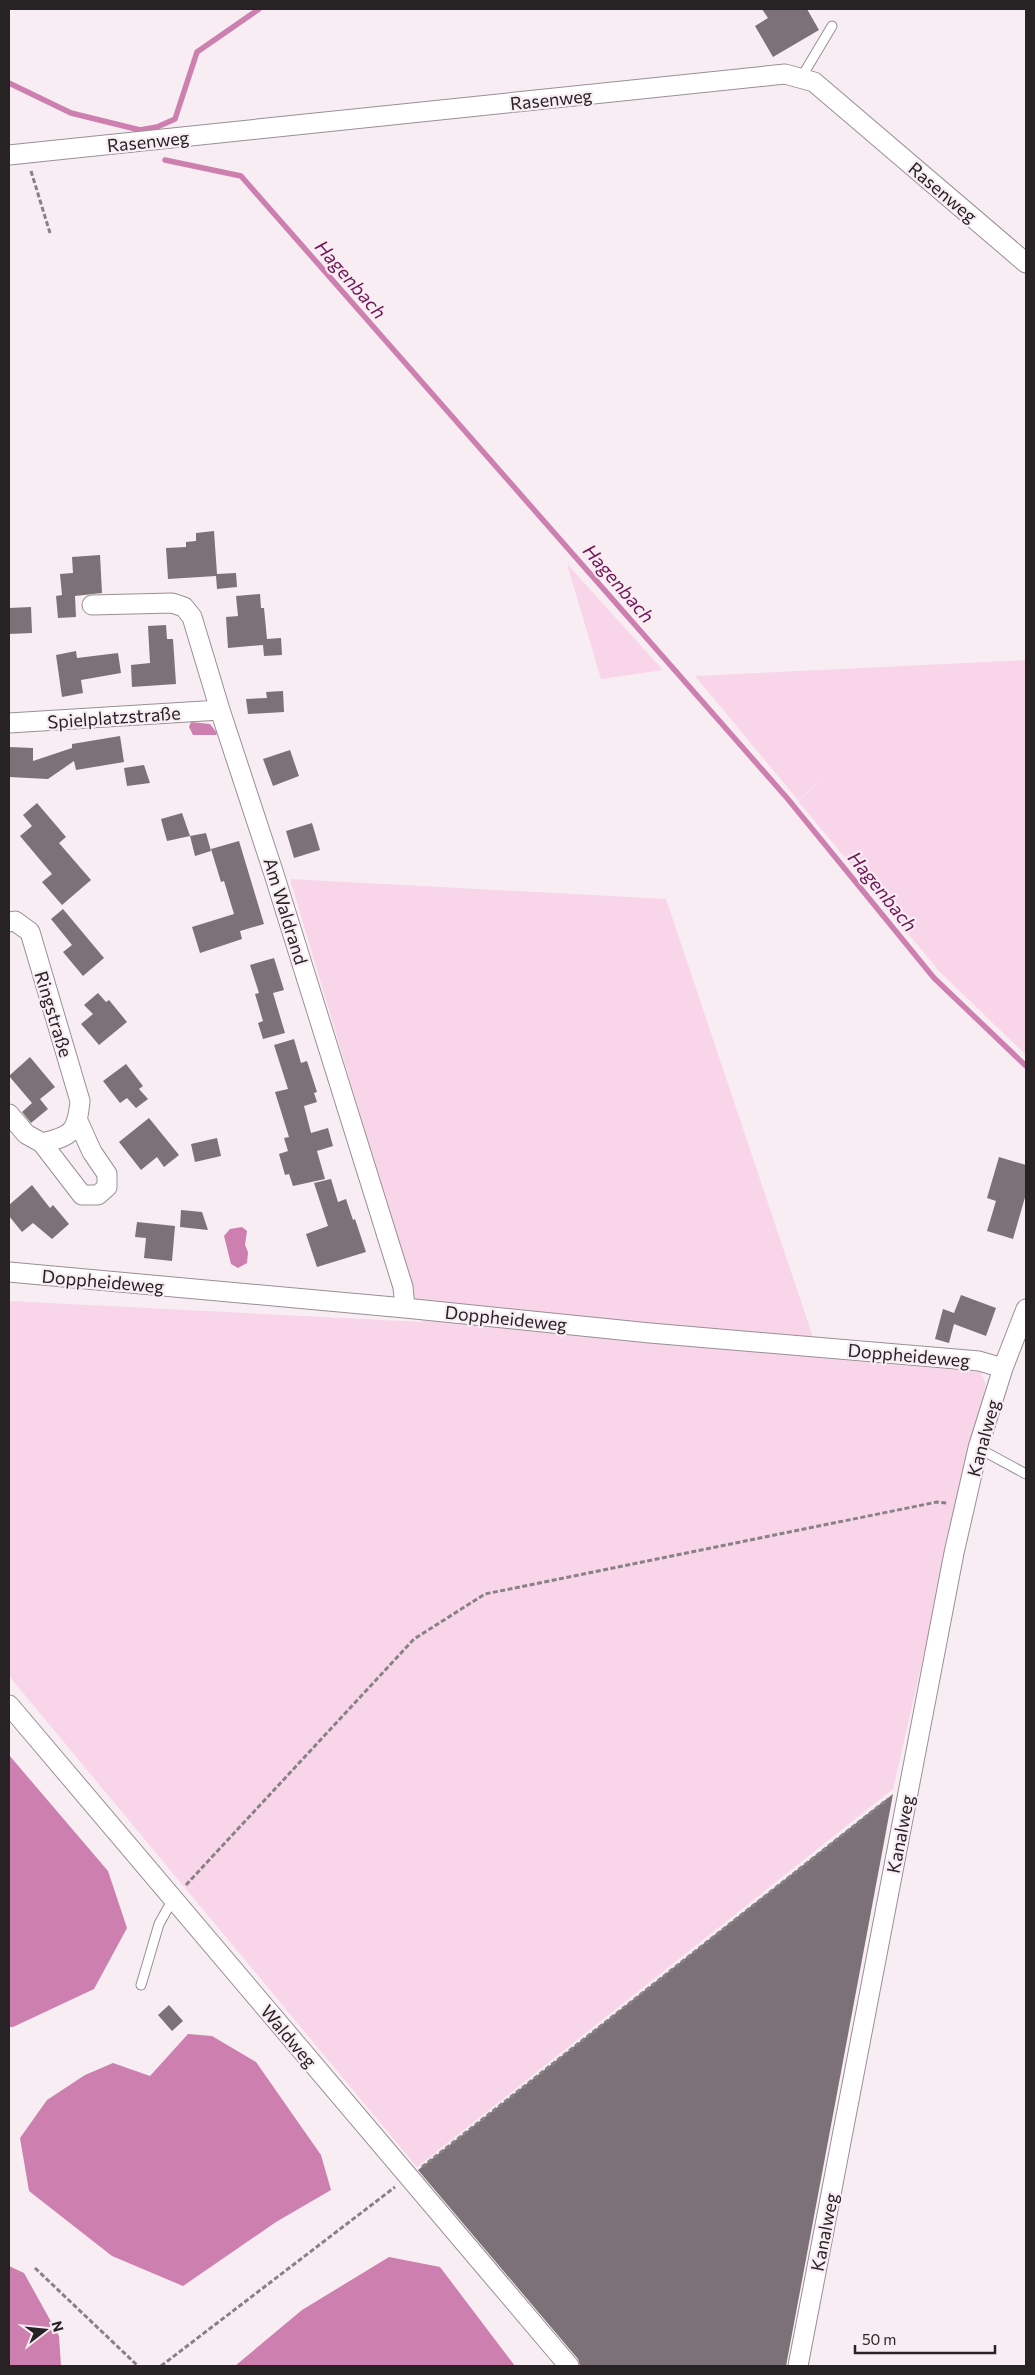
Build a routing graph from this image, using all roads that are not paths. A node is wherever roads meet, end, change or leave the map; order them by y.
1 (832, 26) dead end
2 (800, 78) junction
3 (17, 154) edge
4 (1026, 263) edge
5 (92, 606) dead end
6 (220, 710) junction
7 (9, 723) edge
8 (9, 922) edge
9 (9, 1114) edge
10 (78, 1121) junction
11 (42, 1143) junction
12 (9, 1272) edge
13 (405, 1308) junction
14 (1026, 1309) edge
15 (1003, 1368) junction
16 (978, 1448) junction
17 (1026, 1474) edge
18 (9, 1704) edge
19 (173, 1899) junction
20 (141, 1985) dead end
21 (569, 2366) edge
22 (798, 2366) edge

1 - 2 lane
2 - 3 street, Rasenweg
2 - 4 street, Rasenweg
5 - 6 street, Am Waldrand
6 - 7 street, Spielplatzstraße
6 - 13 street, Am Waldrand
8 - 10 street, Ringstraße
9 - 11 street, Ringstraße
10 - 11 street
10 - 11 street, Ringstraße
12 - 13 street, Doppheideweg
13 - 15 street, Doppheideweg
14 - 15 street, Kanalweg
15 - 16 street, Kanalweg
16 - 17 lane
16 - 22 street, Kanalweg
18 - 19 street, Waldweg
19 - 20 lane
19 - 21 street, Waldweg

